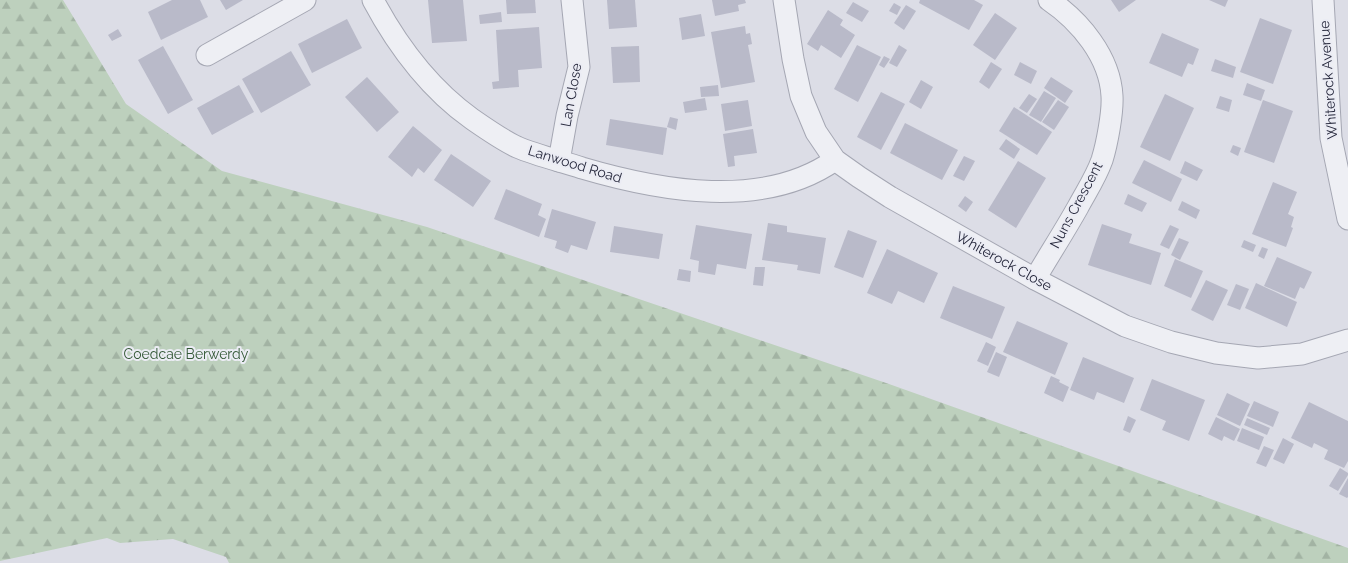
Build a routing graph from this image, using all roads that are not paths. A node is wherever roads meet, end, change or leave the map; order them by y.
1 (305, 0) edge
2 (373, 0) edge
3 (572, 0) edge
4 (784, 0) edge
5 (1050, 0) edge
6 (1323, 0) edge
7 (207, 55) dead end
8 (835, 160) junction
9 (559, 161) junction
10 (1348, 219) edge
11 (1035, 279) junction
12 (1348, 340) edge

1 - 7 street
2 - 9 street, Lanwood Road
3 - 9 street, Lan Close
4 - 8 street, Whiterock Close
5 - 11 street, Nuns Crescent
6 - 10 street, Whiterock Avenue
8 - 9 street, Lanwood Road
8 - 11 street, Whiterock Close
11 - 12 street, Whiterock Close

